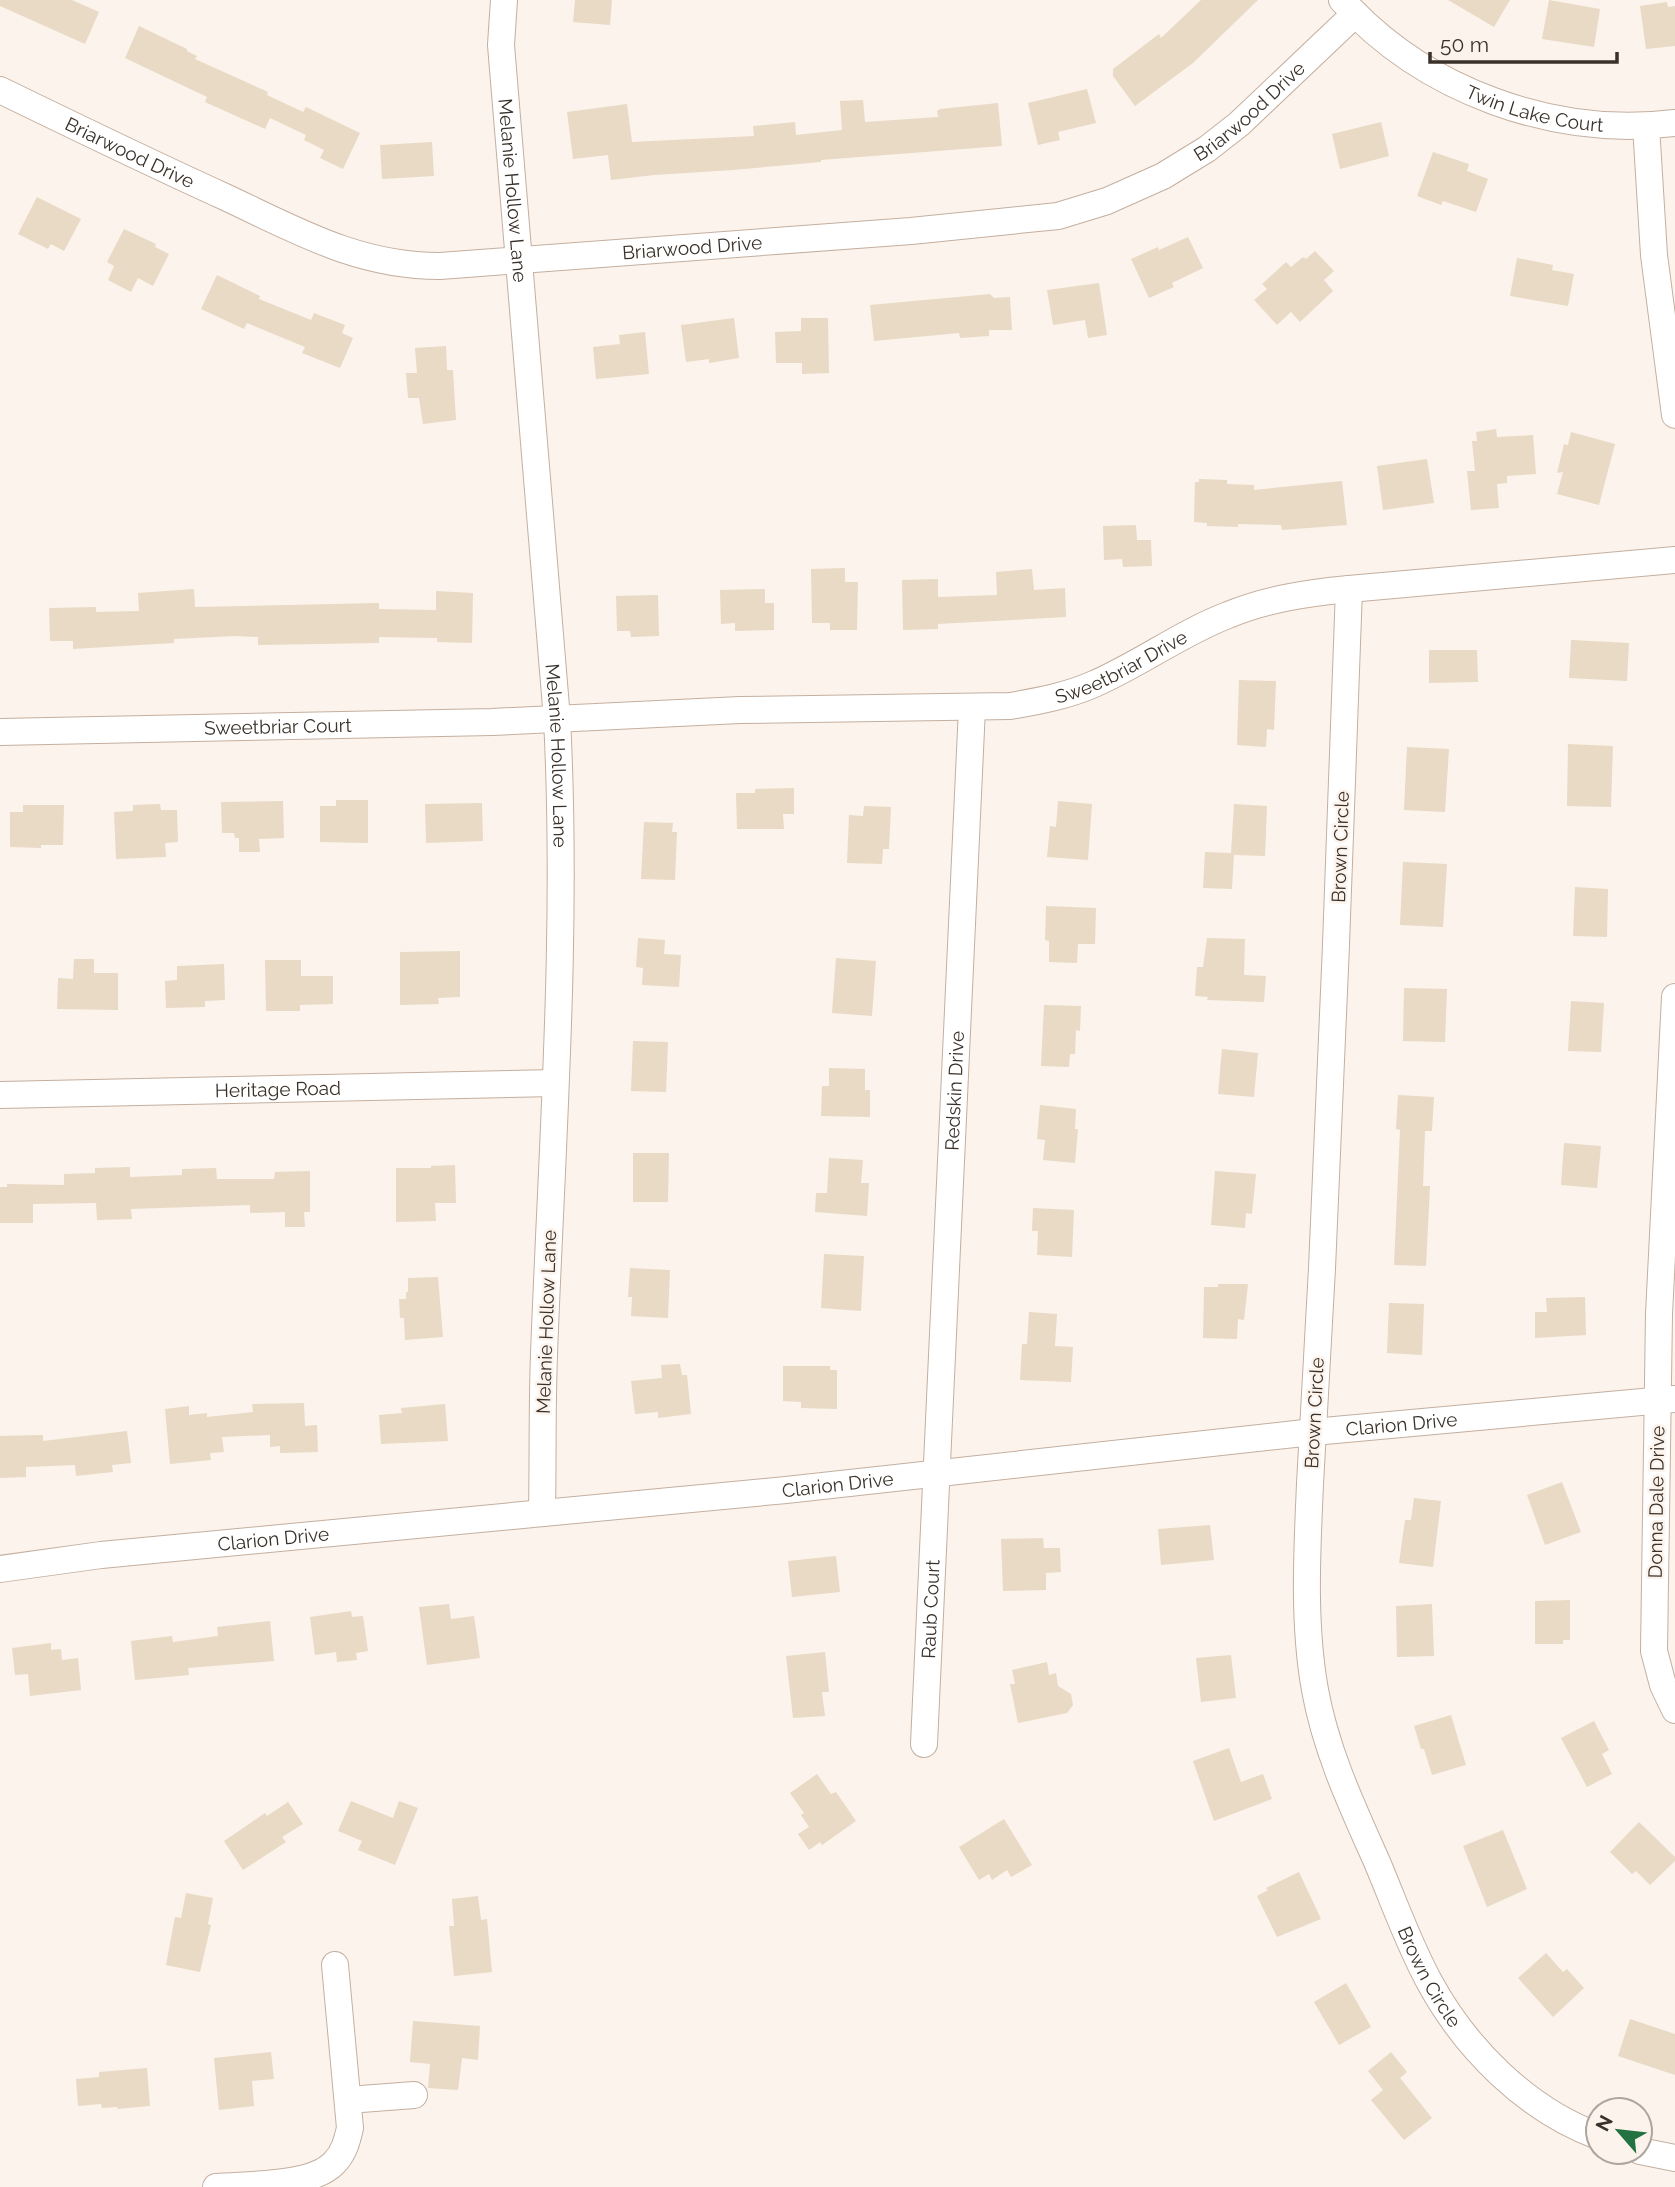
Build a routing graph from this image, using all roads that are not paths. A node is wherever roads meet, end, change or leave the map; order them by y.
1 (504, 0) edge
2 (1348, 7) edge
3 (0, 90) edge
4 (1675, 122) edge
5 (1646, 126) junction
6 (518, 260) junction
7 (1675, 415) edge
8 (1675, 560) edge
9 (1349, 589) junction
10 (972, 708) junction
11 (557, 719) junction
12 (0, 732) edge
13 (1675, 997) edge
14 (555, 1083) junction
15 (0, 1096) edge
16 (1666, 1400) edge
17 (1313, 1432) junction
18 (938, 1474) junction
19 (542, 1513) junction
20 (0, 1569) edge
21 (1675, 1710) edge
22 (925, 1744) dead end
23 (335, 1965) dead end
24 (414, 2095) dead end
25 (348, 2100) junction
26 (1584, 2129) edge
27 (1654, 2154) edge
28 (1675, 2158) edge
29 (216, 2187) edge

1 - 6 street, Melanie Hollow Lane
2 - 5 street, Twin Lake Court
2 - 6 street, Briarwood Drive
3 - 6 street, Briarwood Drive
4 - 5 street, Twin Lake Court
5 - 7 street
6 - 11 street, Melanie Hollow Lane
8 - 9 street, Sweetbriar Drive
9 - 10 street, Sweetbriar Drive
9 - 17 street, Brown Circle
10 - 11 street, Sweetbriar Drive
10 - 18 street, Redskin Drive
11 - 12 street, Sweetbriar Court
11 - 14 street, Melanie Hollow Lane
13 - 16 street, Donna Dale Drive
14 - 15 street, Heritage Road
14 - 19 street, Melanie Hollow Lane
16 - 17 street, Clarion Drive
16 - 21 street, Donna Dale Drive
17 - 18 street, Clarion Drive
17 - 26 street, Brown Circle
18 - 19 street, Clarion Drive
18 - 22 street, Raub Court
19 - 20 street, Clarion Drive
23 - 25 street
24 - 25 street
25 - 29 street
27 - 28 street

